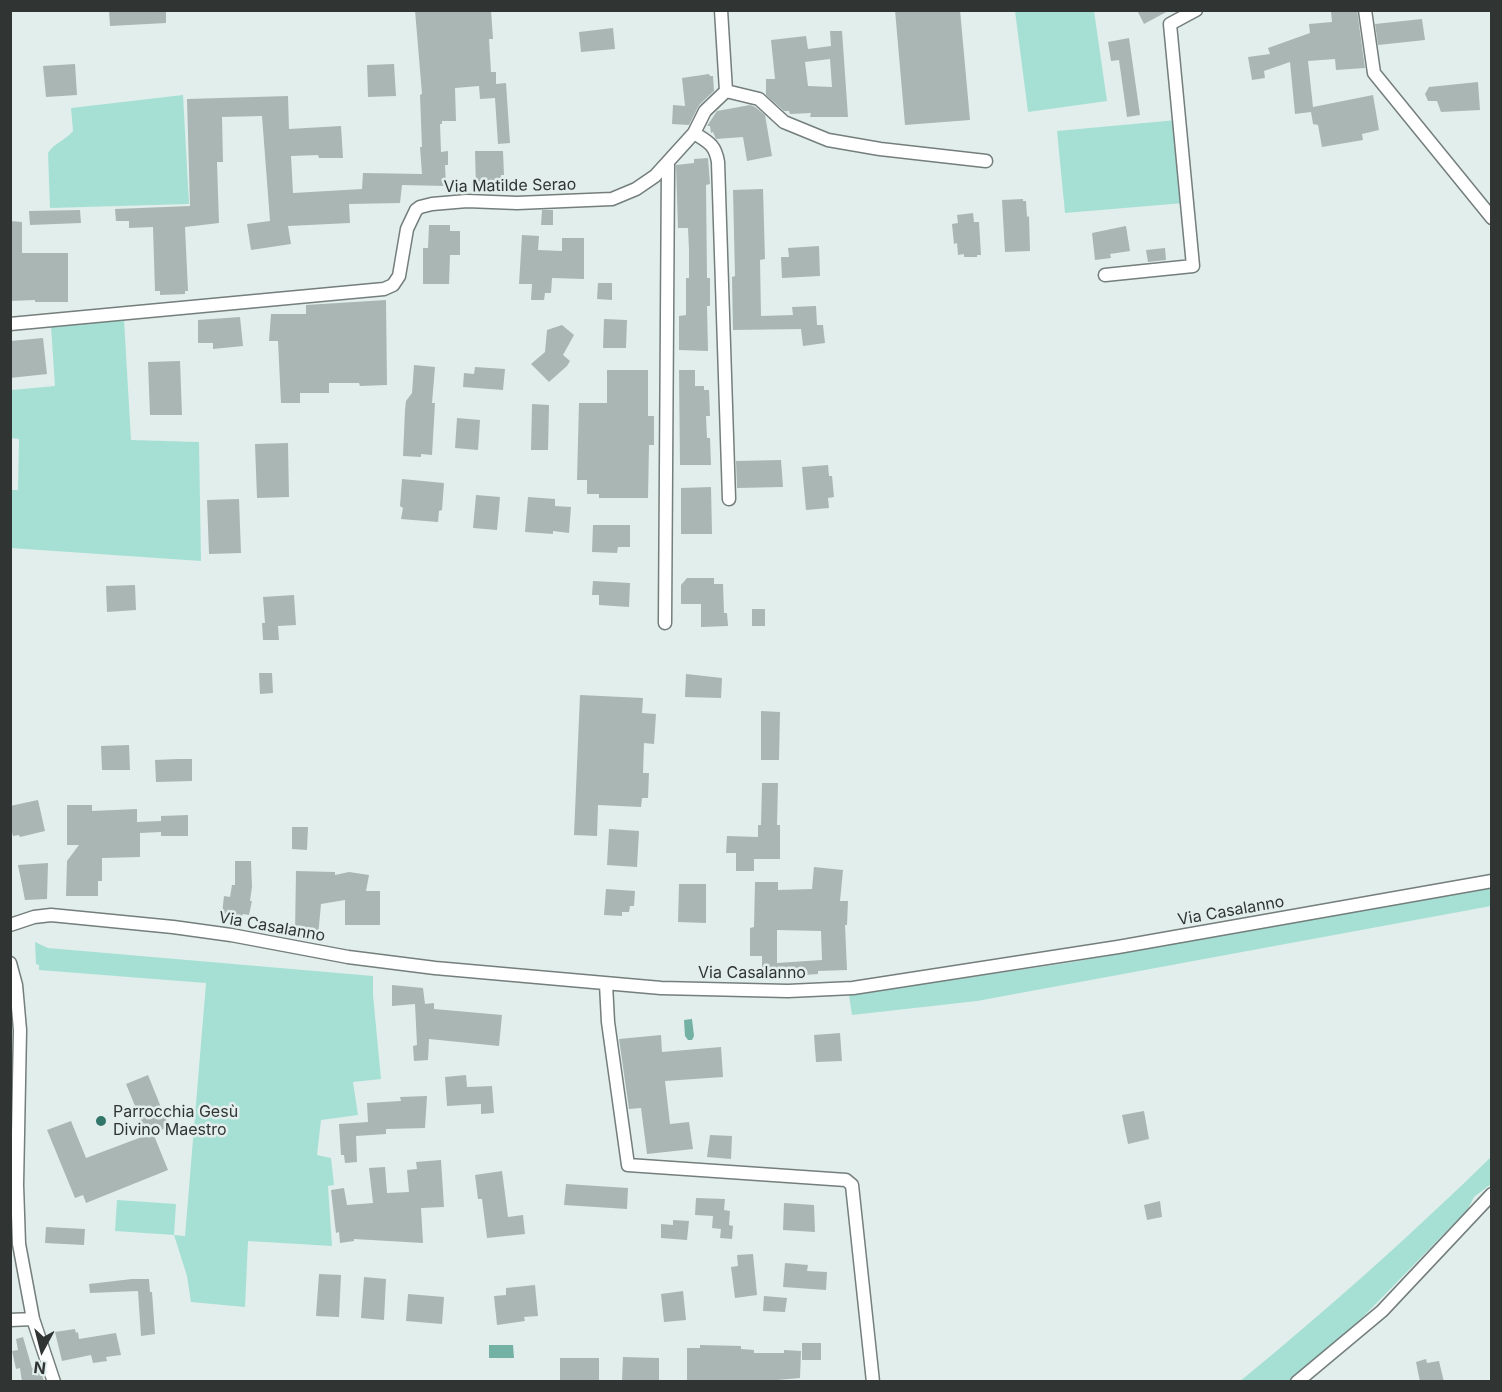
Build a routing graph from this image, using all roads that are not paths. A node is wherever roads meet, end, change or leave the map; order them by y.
1 (721, 10) edge
2 (1196, 10) edge
3 (1365, 10) edge
4 (726, 91) junction
5 (694, 133) junction
6 (986, 161) dead end
7 (668, 165) junction
8 (1491, 218) edge
9 (1105, 274) dead end
10 (10, 324) edge
11 (729, 500) dead end
12 (665, 623) dead end
13 (1491, 881) edge
14 (10, 926) edge
15 (10, 963) edge
16 (606, 984) junction
17 (1491, 1194) edge
18 (33, 1319) junction
19 (10, 1320) edge
20 (54, 1382) edge
21 (873, 1382) edge
22 (1297, 1382) edge

1 - 4 street
2 - 9 street
3 - 8 street
4 - 5 street, Via Matilde Serao
4 - 6 street
5 - 7 street, Via Matilde Serao
5 - 11 street
7 - 10 street, Via Matilde Serao
7 - 12 street
13 - 16 street, Via Casalanno
14 - 16 street, Via Casalanno
15 - 18 street
16 - 21 street
17 - 22 street
18 - 19 street
18 - 20 street

